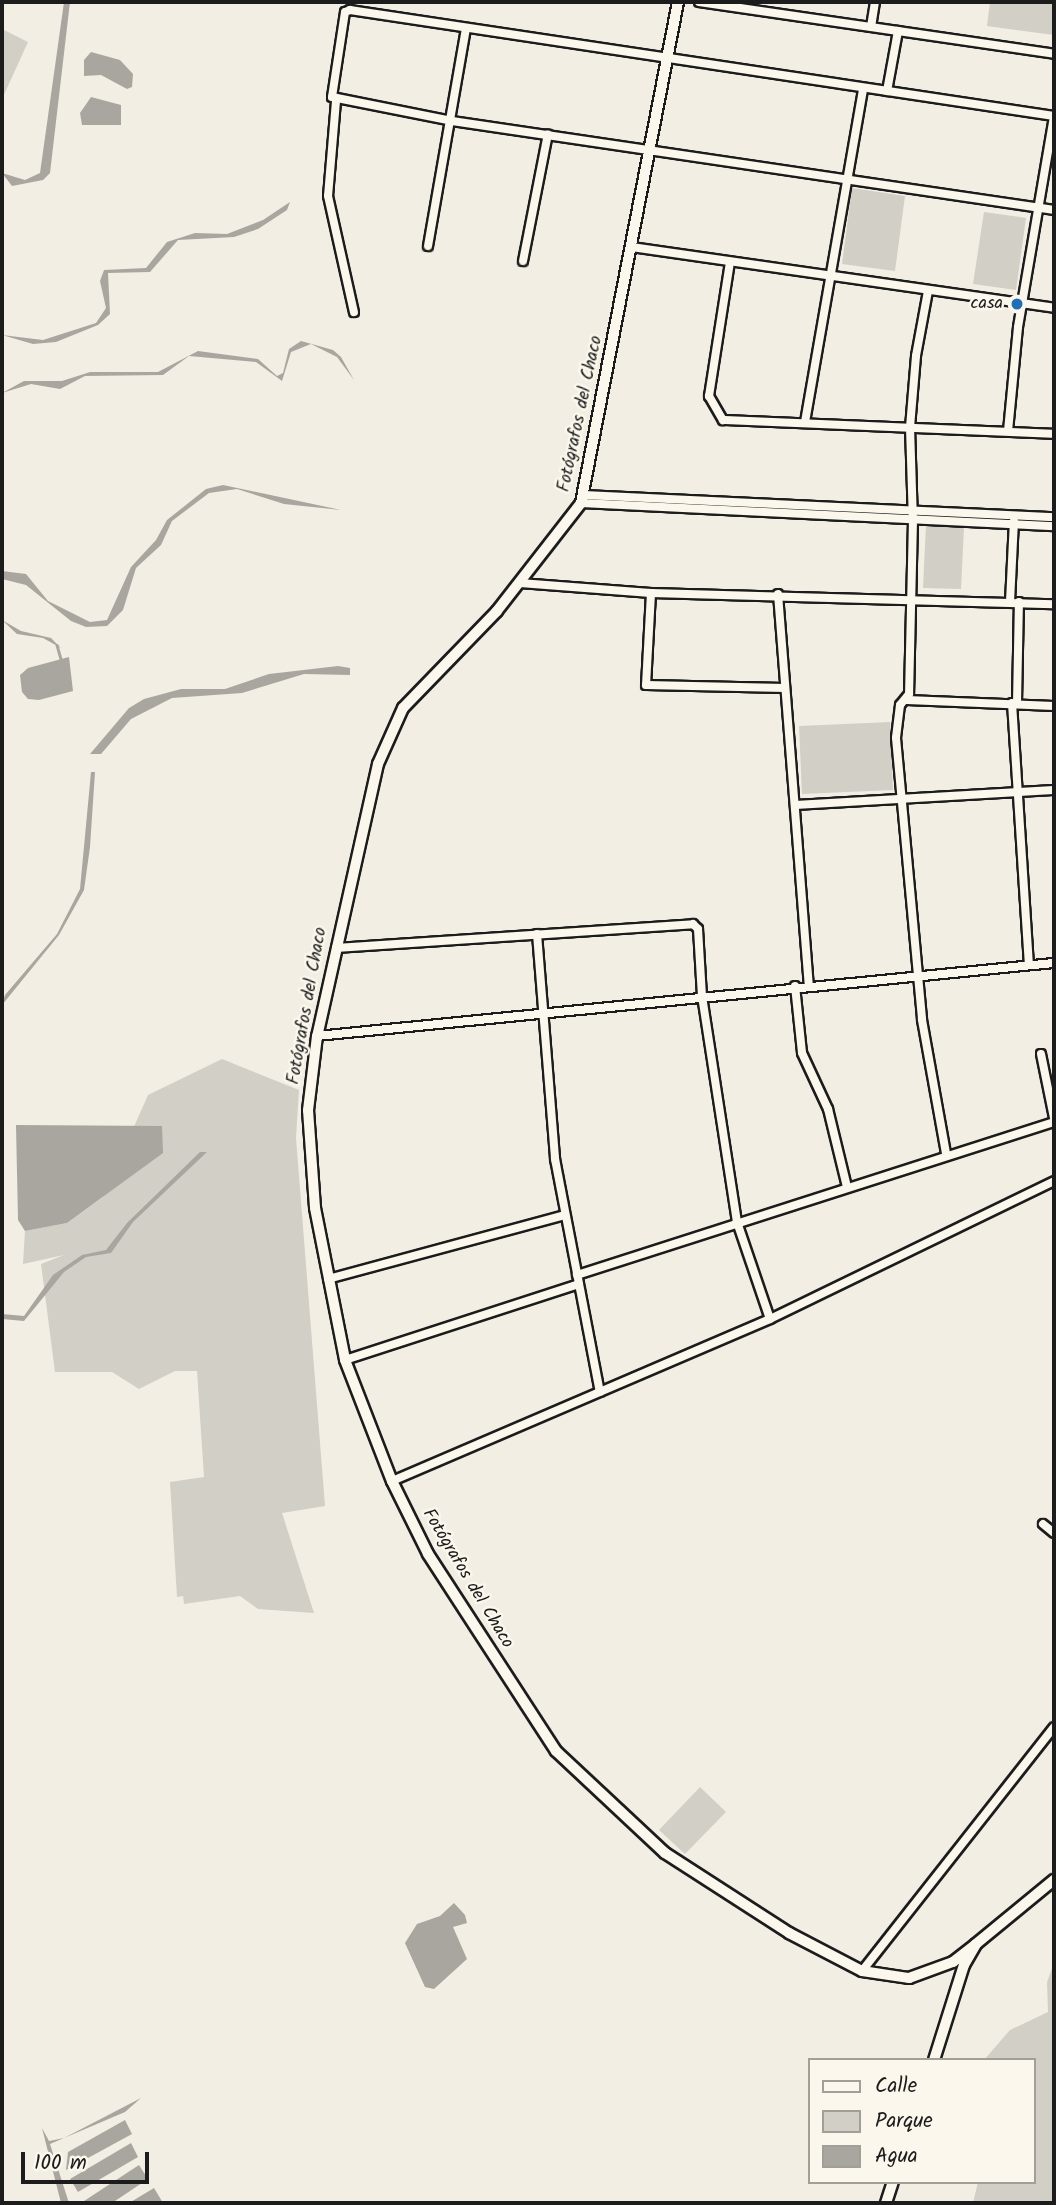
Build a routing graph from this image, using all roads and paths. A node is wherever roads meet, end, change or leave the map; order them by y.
1 (678, 2) edge
2 (699, 2) edge
3 (875, 2) edge
4 (871, 27) junction
5 (466, 29) junction
6 (898, 31) junction
7 (1054, 54) edge
8 (667, 58) junction
9 (863, 88) junction
10 (887, 91) junction
11 (336, 101) junction
12 (1054, 116) edge
13 (452, 121) junction
14 (548, 134) junction
15 (649, 149) junction
16 (844, 179) junction
17 (1039, 208) junction
18 (1054, 210) edge
19 (428, 246) dead end
20 (632, 247) junction
21 (523, 261) dead end
22 (730, 262) junction
23 (827, 278) junction
24 (929, 291) junction
25 (1023, 303) junction
26 (1054, 308) edge
27 (354, 312) dead end
28 (805, 422) junction
29 (910, 427) junction
30 (1008, 431) junction
31 (1054, 434) edge
32 (582, 499) junction
33 (913, 510) junction
34 (1054, 517) edge
35 (1014, 519) junction
36 (913, 520) junction
37 (1054, 526) edge
38 (520, 583) junction
39 (651, 593) junction
40 (778, 594) junction
41 (913, 598) junction
42 (1014, 602) junction
43 (1054, 604) edge
44 (785, 688) junction
45 (908, 700) junction
46 (1014, 703) junction
47 (1054, 706) edge
48 (1054, 790) edge
49 (1017, 792) junction
50 (903, 799) junction
51 (795, 805) junction
52 (537, 934) junction
53 (336, 948) junction
54 (1054, 963) edge
55 (1029, 964) junction
56 (917, 974) junction
57 (809, 985) junction
58 (795, 986) junction
59 (702, 996) junction
60 (543, 1012) junction
61 (317, 1036) junction
62 (1041, 1055) dead end
63 (1054, 1120) edge
64 (946, 1154) junction
65 (1054, 1181) edge
66 (847, 1187) junction
67 (565, 1216) junction
68 (737, 1222) junction
69 (328, 1279) junction
70 (578, 1280) junction
71 (770, 1319) junction
72 (345, 1360) junction
73 (600, 1392) junction
74 (392, 1481) junction
75 (1043, 1524) dead end
76 (1054, 1533) edge
77 (1054, 1727) edge
78 (1054, 1880) edge
79 (976, 1944) junction
80 (862, 1971) junction
81 (935, 2058) edge
82 (892, 2184) edge
83 (886, 2203) edge

1 - 8 street, Fotógrafos del Chaco
2 - 4 street
3 - 4 street
4 - 6 street
5 - 8 street
5 - 11 street
5 - 13 street
6 - 7 street
6 - 10 street
8 - 9 street
8 - 15 street, Fotógrafos del Chaco
9 - 10 street
9 - 16 street
10 - 12 street
11 - 13 street
11 - 27 street
12 - 17 street
13 - 14 street
13 - 19 street
14 - 15 street
14 - 21 street
15 - 16 street
15 - 20 street, Fotógrafos del Chaco
16 - 17 street
16 - 23 street
17 - 18 street
17 - 25 street
20 - 22 street
20 - 32 street, Fotógrafos del Chaco
22 - 23 street
22 - 28 street
23 - 24 street
23 - 28 street
24 - 25 street
24 - 29 street
25 - 26 street
25 - 30 street
28 - 29 street
29 - 30 street
29 - 33 street
30 - 31 street
32 - 33 street
32 - 36 street
32 - 38 street, Fotógrafos del Chaco
33 - 35 street
33 - 36 street
34 - 35 street
35 - 36 street
35 - 37 street
35 - 42 street
36 - 41 street
38 - 39 street
38 - 53 street, Fotógrafos del Chaco
39 - 40 street
39 - 44 street
40 - 41 street
40 - 44 street
41 - 42 street
41 - 45 street
42 - 43 street
42 - 46 street
44 - 51 street
45 - 46 street
45 - 50 street
46 - 47 street
46 - 49 street
48 - 49 street
49 - 50 street
49 - 55 street
50 - 51 street
50 - 56 street
51 - 57 street
52 - 53 street
52 - 59 street
52 - 60 street
53 - 61 street, Fotógrafos del Chaco
54 - 55 street
55 - 56 street
56 - 57 street
56 - 64 street
57 - 58 street
58 - 59 street
58 - 66 street
59 - 60 street
59 - 68 street
60 - 61 street
60 - 67 street
61 - 69 street, Fotógrafos del Chaco
62 - 63 street
63 - 64 street
64 - 66 street
65 - 71 street
66 - 68 street
67 - 69 street
67 - 70 street
68 - 70 street
68 - 71 street
69 - 72 street, Fotógrafos del Chaco
70 - 72 street
70 - 73 street
71 - 73 street
72 - 74 street, Fotógrafos del Chaco
73 - 74 street
74 - 80 street, Fotógrafos del Chaco
75 - 76 street
77 - 80 street
78 - 79 street, Fotógrafos del Chaco
79 - 80 street, Fotógrafos del Chaco
79 - 81 street
82 - 83 street

